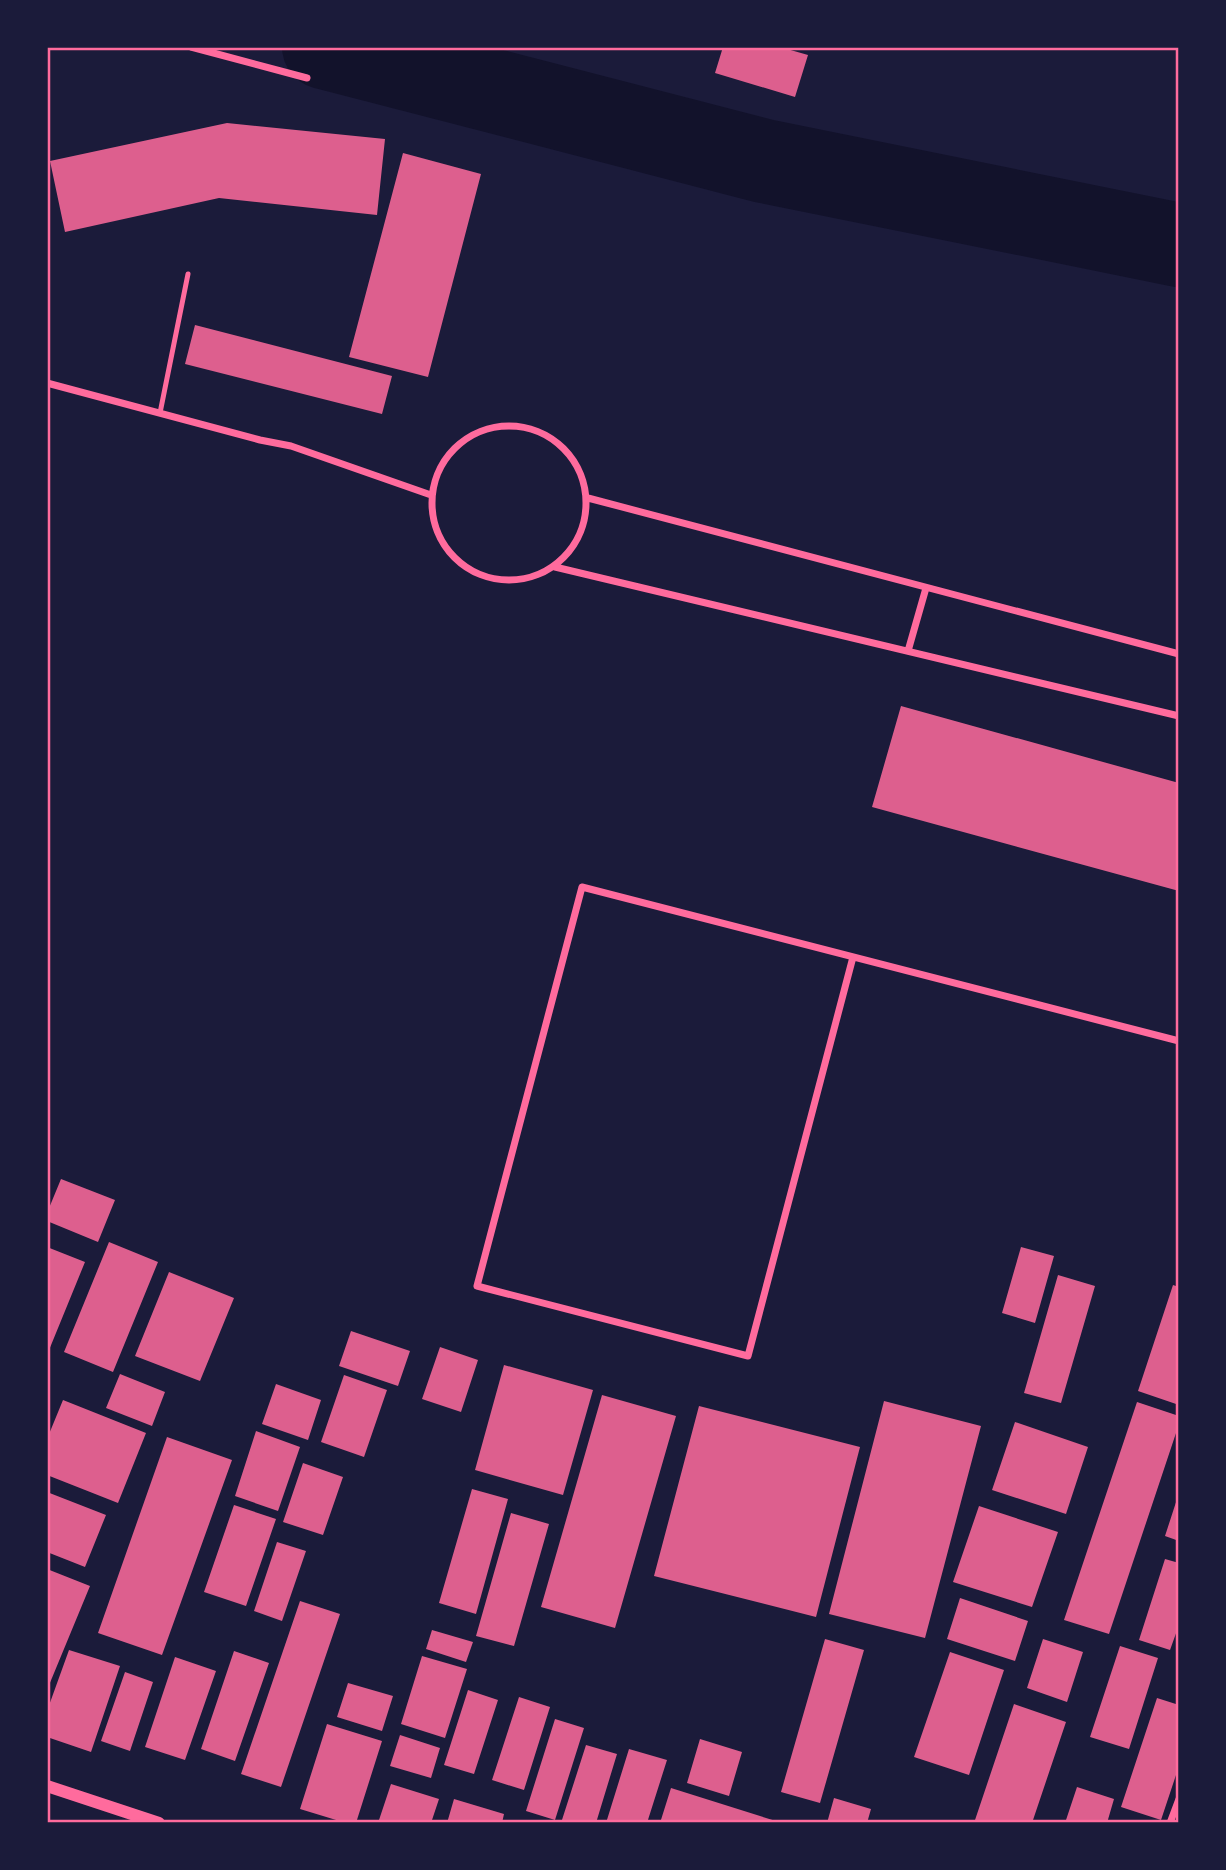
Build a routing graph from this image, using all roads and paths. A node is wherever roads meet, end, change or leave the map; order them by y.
1 (191, 47) edge
2 (307, 78) dead end
3 (188, 274) dead end
4 (47, 383) edge
5 (160, 413) junction
6 (431, 495) junction
7 (588, 498) junction
8 (555, 567) junction
9 (926, 588) junction
10 (908, 652) junction
11 (1179, 654) edge
12 (1179, 716) edge
13 (853, 957) junction
14 (1179, 1041) edge
15 (47, 1786) edge
16 (1179, 1799) edge
17 (159, 1823) edge
18 (1170, 1823) edge

1 - 2 street
3 - 5 lane
4 - 5 street
5 - 6 street
6 - 7 street
6 - 8 street
7 - 8 street
7 - 9 street
8 - 10 street
9 - 10 street
9 - 11 street
10 - 12 street
13 - 13 street
13 - 14 street
15 - 17 street
16 - 18 street

